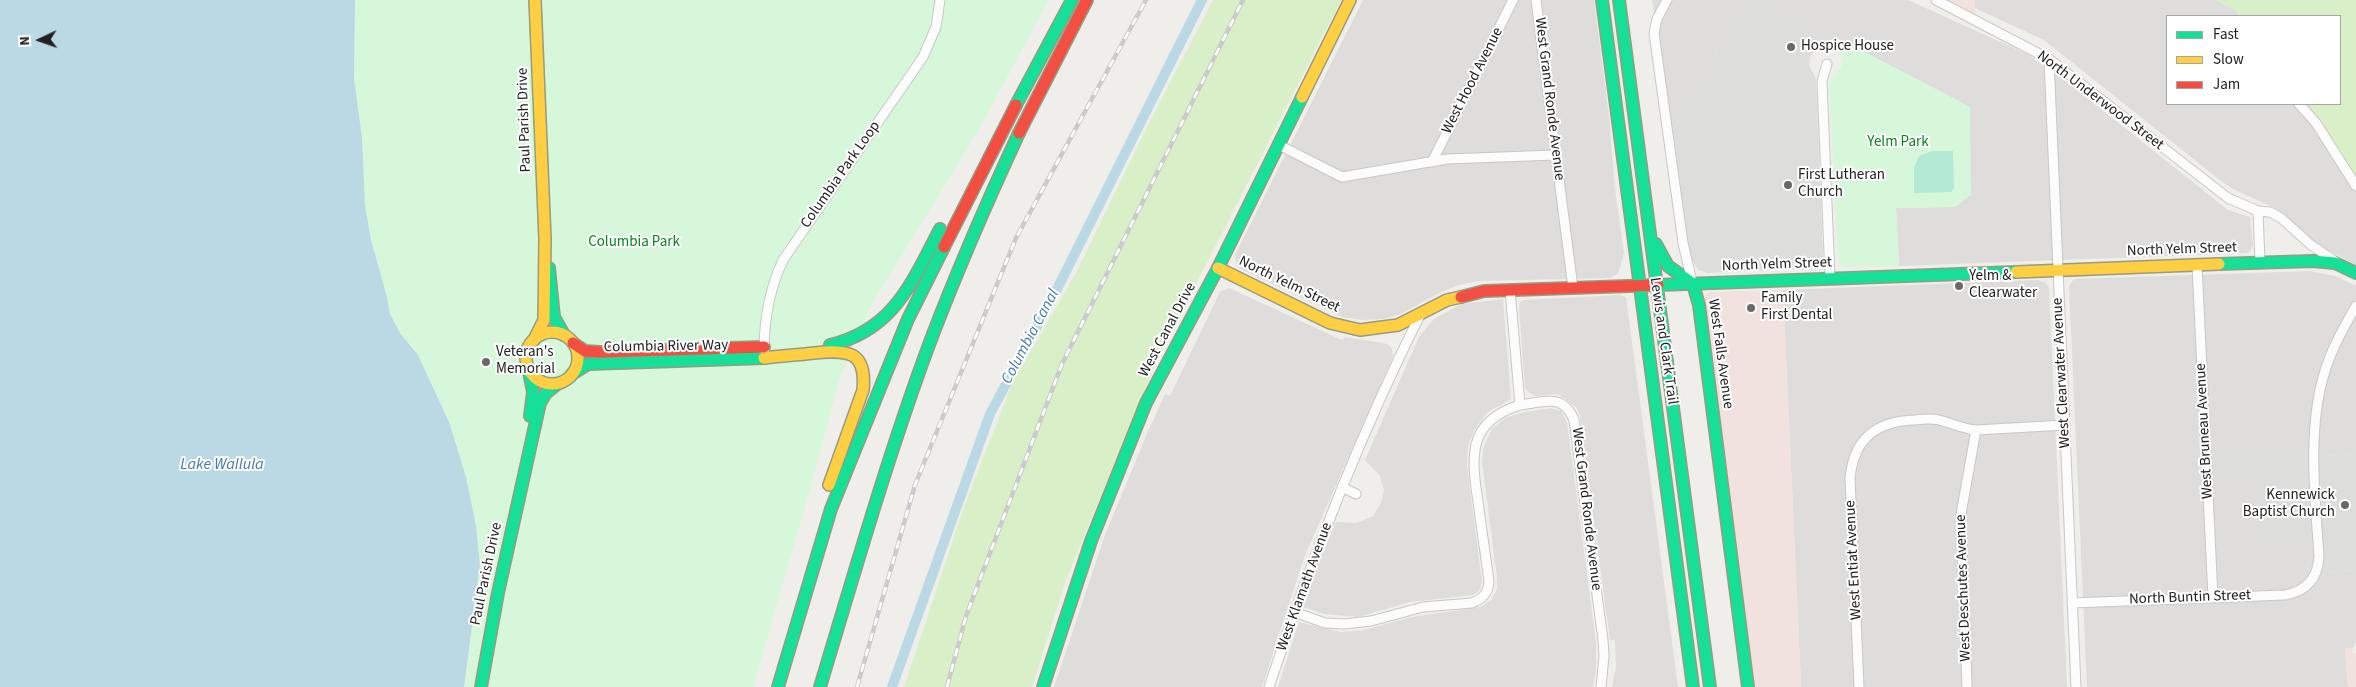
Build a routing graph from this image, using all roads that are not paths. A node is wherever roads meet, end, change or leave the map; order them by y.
1 (535, 0) edge
2 (940, 0) edge
3 (1072, 0) edge
4 (1088, 0) edge
5 (1350, 0) edge
6 (1513, 0) edge
7 (1536, 0) edge
8 (1602, 0) edge
9 (1619, 0) edge
10 (1667, 0) edge
11 (1936, 0) edge
12 (2049, 60) junction
13 (1827, 64) dead end
14 (2300, 105) edge
15 (1006, 123) junction
16 (1279, 145) junction
17 (1555, 155) junction
18 (1432, 162) junction
19 (2356, 186) edge
20 (2258, 211) junction
21 (1650, 231) junction
22 (546, 239) junction
23 (2260, 262) junction
24 (2197, 265) junction
25 (2342, 266) junction
26 (1218, 268) junction
27 (2057, 270) junction
28 (2356, 273) edge
29 (1830, 278) junction
30 (1693, 284) junction
31 (1640, 285) junction
32 (1657, 285) junction
33 (1573, 288) junction
34 (1510, 290) junction
35 (2356, 306) edge
36 (1420, 315) junction
37 (568, 339) junction
38 (534, 340) junction
39 (764, 353) junction
40 (528, 369) junction
41 (572, 374) junction
42 (557, 384) junction
43 (1520, 405) junction
44 (2065, 425) junction
45 (1976, 430) junction
46 (526, 469) junction
47 (1342, 487) junction
48 (1356, 494) dead end
49 (2213, 597) junction
50 (2072, 603) junction
51 (1294, 612) junction
52 (481, 687) edge
53 (771, 687) edge
54 (778, 687) edge
55 (820, 687) edge
56 (1042, 687) edge
57 (1269, 687) edge
58 (1601, 687) edge
59 (1693, 687) edge
60 (1710, 687) edge
61 (1748, 687) edge
62 (1860, 687) edge
63 (1967, 687) edge
64 (2076, 687) edge

1 - 22 main road, Paul Parish Drive
2 - 39 street, Columbia Park Loop
3 - 15 main road
4 - 55 main road
5 - 16 main road, West Canal Drive
6 - 18 street, West Hood Avenue
7 - 17 street, West Grand Ronde Avenue
8 - 31 main road, Lewis and Clark Trail
9 - 21 main road, Lewis and Clark Trail
10 - 30 street, West Falls Avenue
11 - 12 street, North Underwood Street
12 - 20 street, North Underwood Street
12 - 27 street, West Clearwater Avenue
13 - 29 street
14 - 19 street
15 - 39 main road
15 - 54 main road
16 - 18 street
16 - 26 main road, West Canal Drive
17 - 18 street
17 - 33 street, West Grand Ronde Avenue
20 - 23 street
20 - 25 street, North Underwood Street
21 - 30 main road
21 - 32 main road, Lewis and Clark Trail
22 - 37 main road, Paul Parish Drive
22 - 38 main road, Paul Parish Drive
23 - 24 main road, North Yelm Street
23 - 25 main road, North Yelm Street
24 - 27 main road, North Yelm Street
24 - 49 street, West Bruneau Avenue
25 - 28 main road, North Yelm Street
26 - 36 main road, North Yelm Street
26 - 56 main road, West Canal Drive
27 - 29 main road, North Yelm Street
27 - 44 street, West Clearwater Avenue
29 - 30 main road, North Yelm Street
30 - 32 main road, North Yelm Street
30 - 61 main road, West Falls Avenue
31 - 32 main road, North Yelm Street
31 - 33 main road, North Yelm Street
31 - 59 main road, Lewis and Clark Trail
32 - 60 main road, Lewis and Clark Trail
33 - 34 main road, North Yelm Street
34 - 36 main road, North Yelm Street
34 - 43 street
35 - 49 street, North Buntin Street
36 - 47 street, West Klamath Avenue
37 - 38 main road
37 - 39 main road, Columbia River Way
37 - 41 main road
38 - 40 main road
39 - 41 main road, Columbia River Way
39 - 53 main road
40 - 42 main road
40 - 46 main road, Paul Parish Drive
41 - 42 main road
42 - 46 main road, Paul Parish Drive
43 - 51 street
43 - 58 street, West Grand Ronde Avenue
44 - 45 street
44 - 50 street, West Clearwater Avenue
45 - 62 street, West Entiat Avenue
45 - 63 street, West Deschutes Avenue
46 - 52 main road, Paul Parish Drive
47 - 48 street
47 - 51 street, West Klamath Avenue
49 - 50 street, North Buntin Street
50 - 64 street, West Clearwater Avenue
51 - 57 street, West Klamath Avenue

